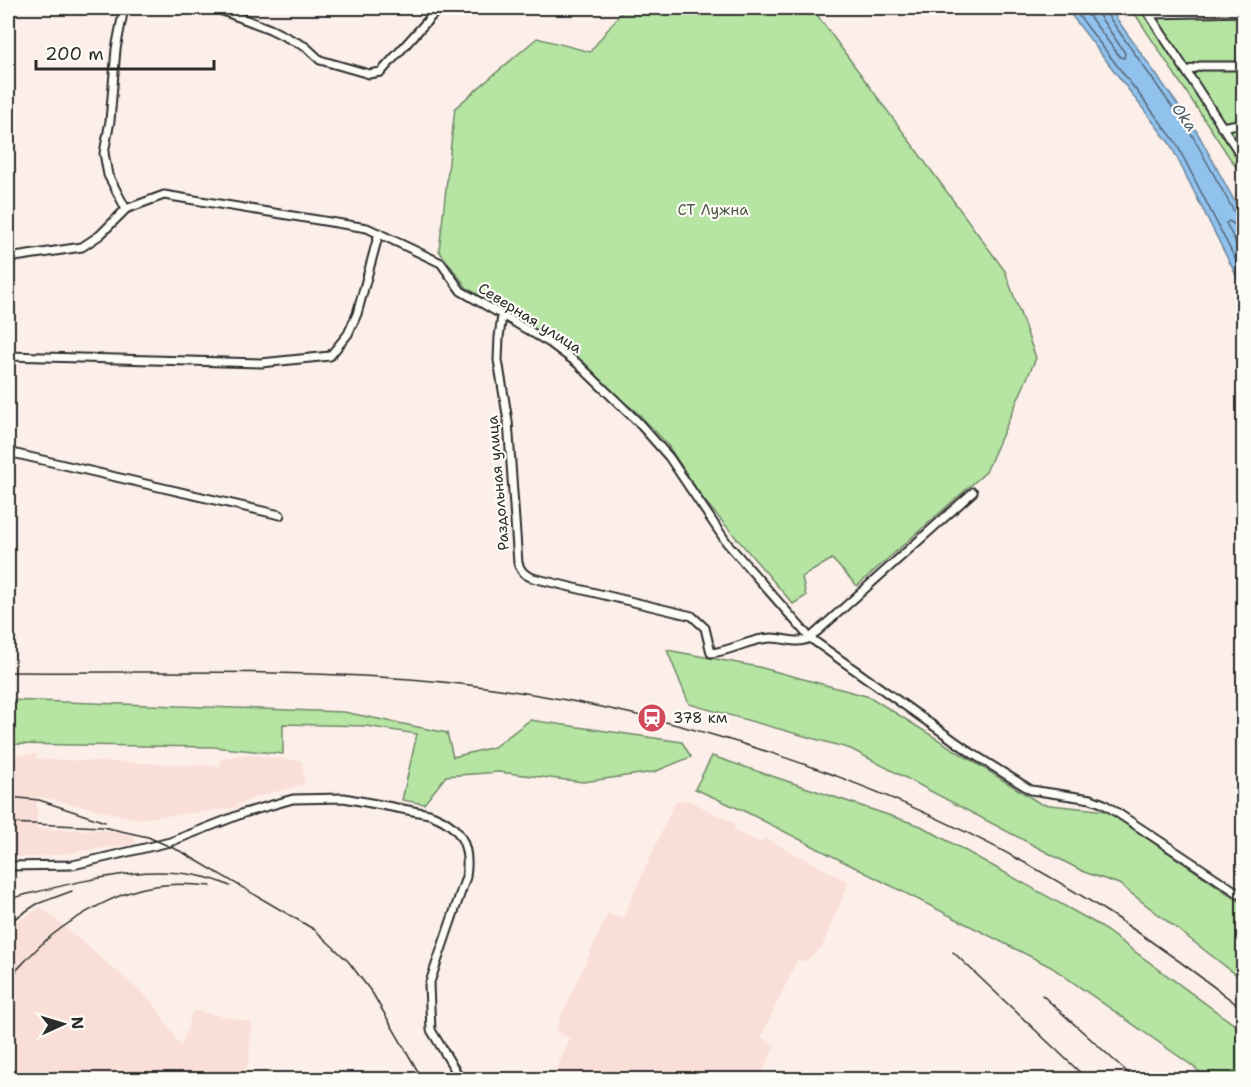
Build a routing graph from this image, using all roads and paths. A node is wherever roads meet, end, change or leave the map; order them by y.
1 (124, 8) edge
2 (214, 8) edge
3 (439, 8) edge
4 (1145, 8) edge
5 (1244, 12) edge
6 (1150, 14) junction
7 (1244, 66) edge
8 (1187, 72) junction
9 (1244, 123) edge
10 (1221, 127) junction
11 (1244, 160) edge
12 (126, 208) junction
13 (379, 233) junction
14 (8, 258) edge
15 (502, 316) junction
16 (8, 356) edge
17 (8, 452) edge
18 (973, 492) dead end
19 (280, 514) dead end
20 (810, 638) junction
21 (8, 866) edge
22 (1244, 897) edge
23 (461, 1080) edge

1 - 12 street
2 - 3 street
4 - 6 street
5 - 6 street
6 - 8 street
7 - 8 street
8 - 10 street
9 - 10 street
10 - 11 street
12 - 13 street, Северная улица
12 - 14 street, Северная улица
13 - 15 street, Северная улица
13 - 16 street
15 - 20 street, Северная улица
15 - 20 street, Раздольная улица
17 - 19 street
18 - 20 street
20 - 22 street, Северная улица
21 - 23 street

